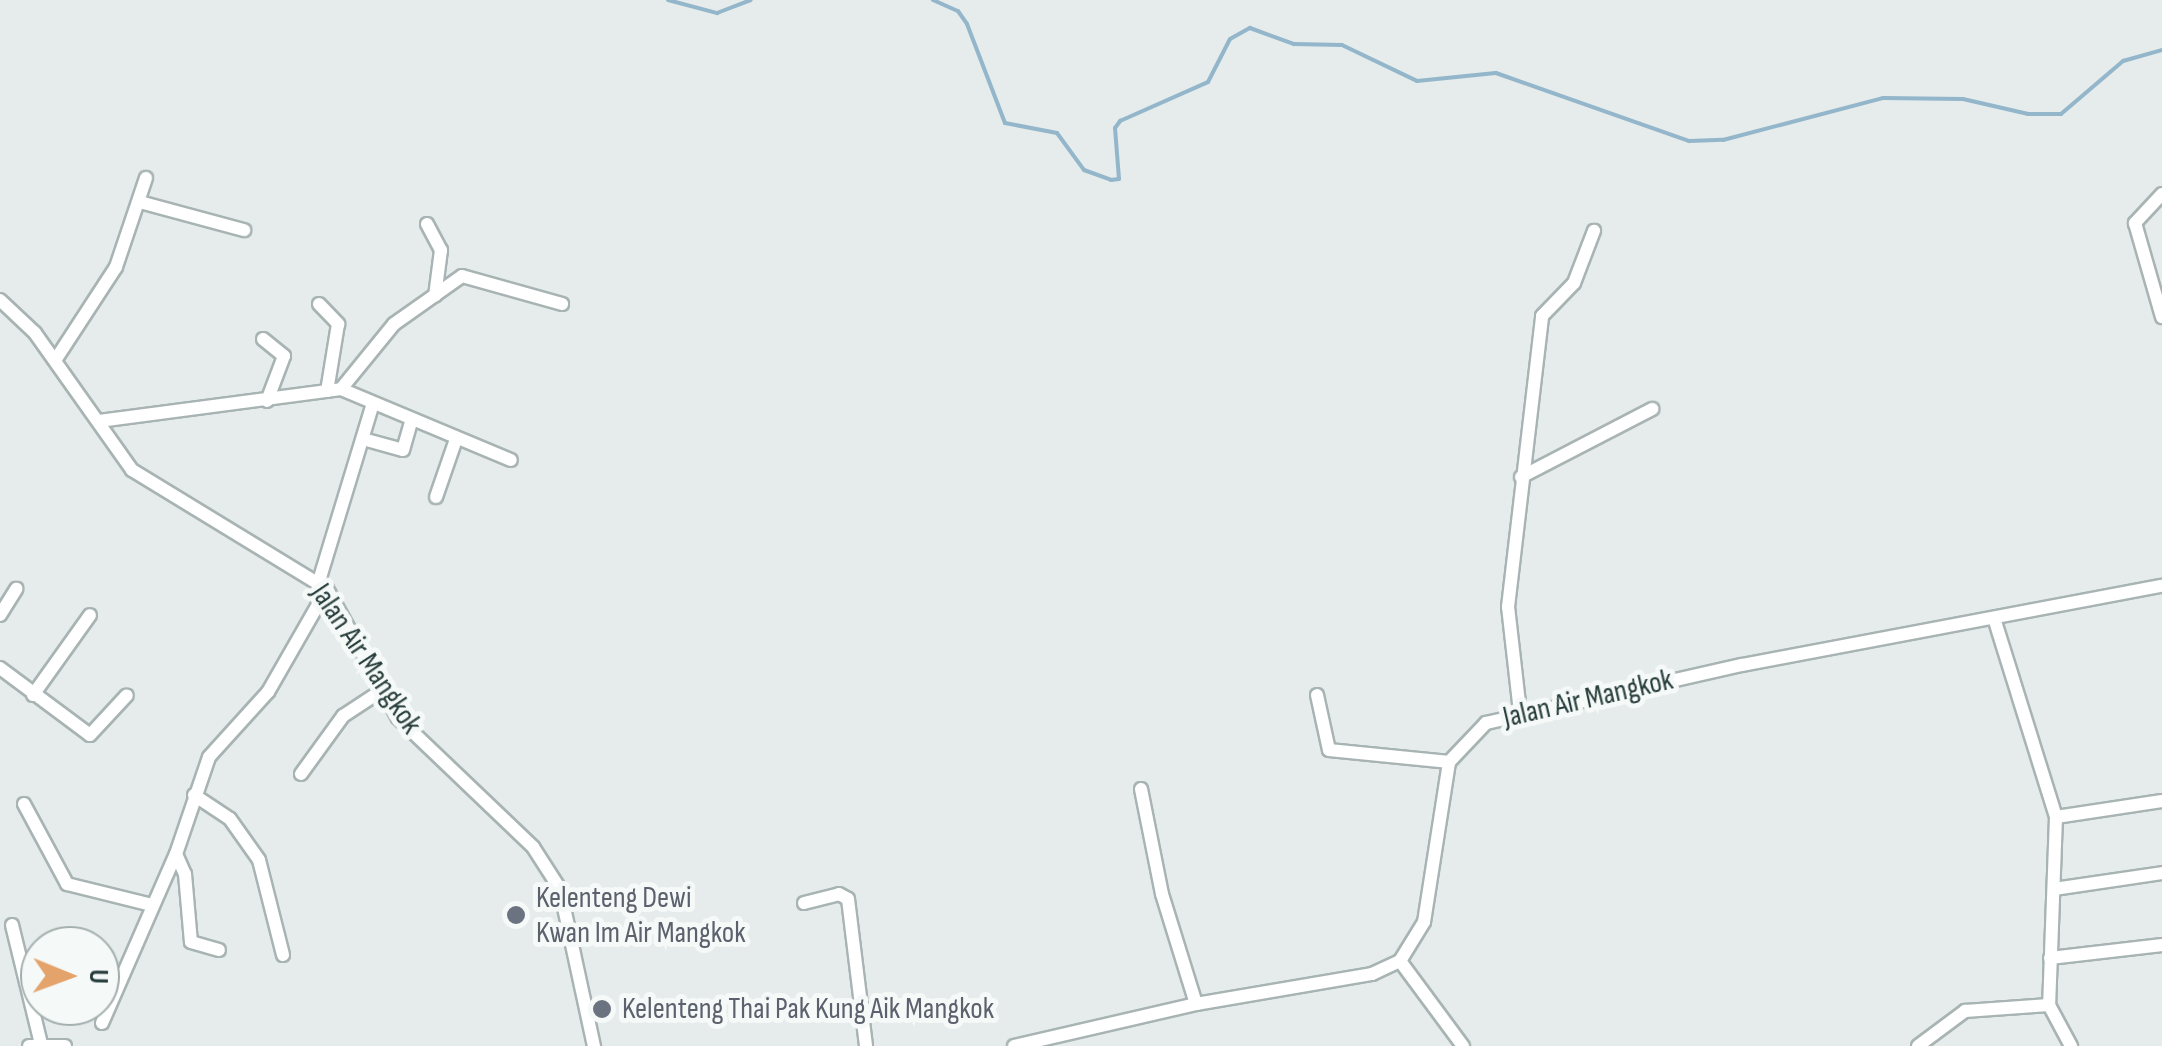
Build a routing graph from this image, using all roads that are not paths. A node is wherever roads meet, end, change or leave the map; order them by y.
1 (146, 178) dead end
2 (2162, 194) edge
3 (140, 202) junction
4 (427, 224) dead end
5 (244, 230) dead end
6 (1594, 231) dead end
7 (435, 296) junction
8 (0, 300) edge
9 (319, 304) dead end
10 (562, 304) dead end
11 (2162, 317) edge
12 (263, 339) dead end
13 (56, 360) junction
14 (334, 390) junction
15 (267, 401) junction
16 (373, 404) junction
17 (1652, 409) dead end
18 (100, 421) junction
19 (411, 422) junction
20 (362, 439) junction
21 (454, 442) junction
22 (512, 460) dead end
23 (1521, 477) junction
24 (436, 496) dead end
25 (323, 585) junction
26 (2162, 586) edge
27 (16, 589) dead end
28 (0, 615) edge
29 (90, 615) dead end
30 (1994, 618) junction
31 (0, 668) edge
32 (382, 692) junction
33 (127, 694) dead end
34 (1318, 695) dead end
35 (34, 696) junction
36 (1520, 712) junction
37 (1448, 762) junction
38 (300, 774) dead end
39 (1142, 789) dead end
40 (194, 795) junction
41 (2162, 801) edge
42 (24, 804) dead end
43 (2056, 817) junction
44 (176, 854) junction
45 (2162, 873) edge
46 (2054, 888) junction
47 (804, 903) dead end
48 (152, 905) junction
49 (12, 925) dead end
50 (2162, 945) edge
51 (219, 950) dead end
52 (284, 956) dead end
53 (2050, 958) junction
54 (1400, 962) junction
55 (120, 981) edge
56 (1196, 1004) junction
57 (2049, 1005) junction
58 (35, 1045) edge
59 (66, 1046) edge
60 (594, 1046) edge
61 (866, 1046) edge
62 (1014, 1046) edge
63 (1463, 1046) edge
64 (1918, 1046) edge
65 (2071, 1046) edge

1 - 3 street
2 - 11 street
3 - 5 street
3 - 13 street
4 - 7 street
6 - 23 street
7 - 10 street
7 - 14 street
8 - 13 street, Jalan Air Mangkok
9 - 14 street
12 - 15 street
13 - 18 street, Jalan Air Mangkok
14 - 15 street
14 - 16 street
15 - 18 street
16 - 19 street
16 - 20 street
17 - 23 street
18 - 25 street, Jalan Air Mangkok
19 - 20 street
19 - 21 street
20 - 25 street
21 - 22 street
21 - 24 street
23 - 36 street
25 - 32 street, Jalan Air Mangkok
25 - 40 street
26 - 30 street, Jalan Air Mangkok
27 - 28 street
29 - 35 street
30 - 36 street, Jalan Air Mangkok
30 - 43 street
31 - 35 street
32 - 38 street
32 - 60 street, Jalan Air Mangkok
33 - 35 street
34 - 37 street
36 - 37 street, Jalan Air Mangkok
37 - 54 street
39 - 56 street
40 - 44 street
40 - 52 street
41 - 43 street
42 - 48 street
43 - 46 street
44 - 48 street
44 - 51 street
45 - 46 street
46 - 53 street
47 - 61 street
48 - 55 street
49 - 58 street
50 - 53 street
53 - 57 street
54 - 56 street
54 - 63 street
56 - 62 street
57 - 64 street
57 - 65 street
58 - 59 street

